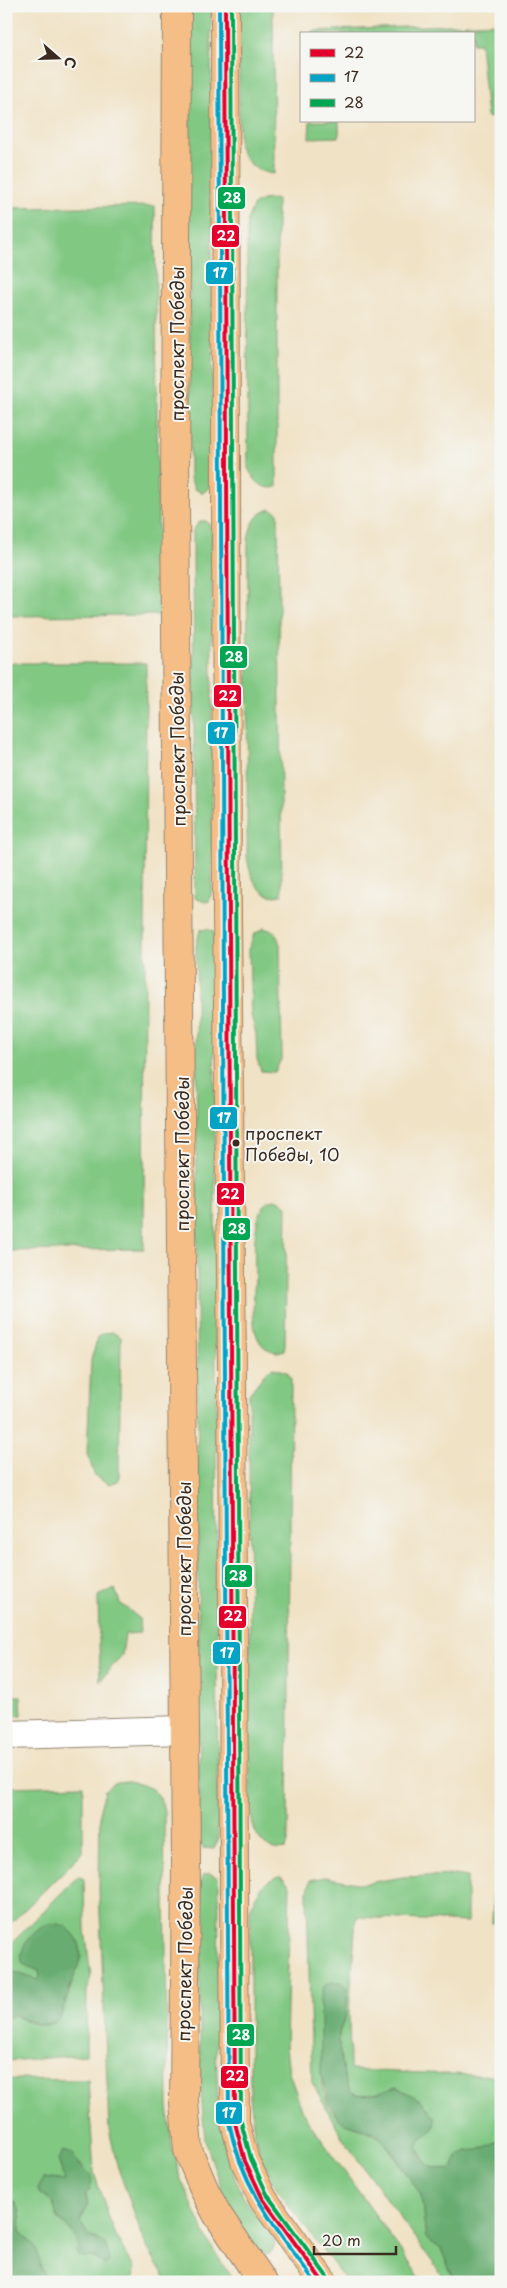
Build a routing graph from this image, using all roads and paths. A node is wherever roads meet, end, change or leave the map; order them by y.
1 (176, 6) edge
2 (225, 6) edge
3 (184, 1730) junction
4 (6, 1735) edge
5 (263, 2282) edge
6 (323, 2282) edge

1 - 3 main road, проспект Победы
2 - 6 main road
3 - 4 street
3 - 5 main road, проспект Победы

